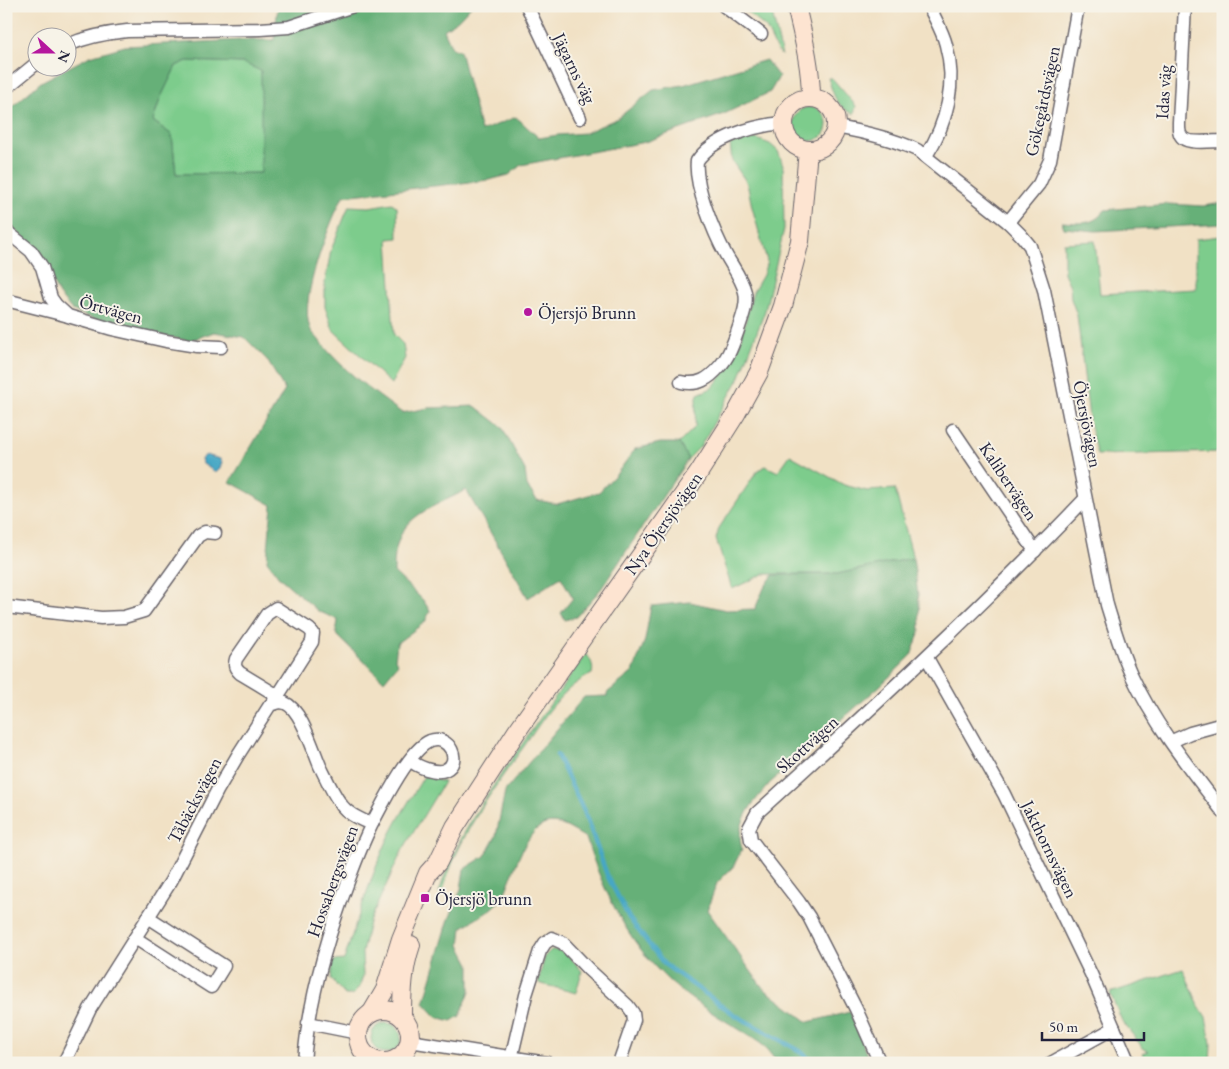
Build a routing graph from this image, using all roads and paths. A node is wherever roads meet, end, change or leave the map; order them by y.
1 (353, 6) edge
2 (527, 6) edge
3 (724, 6) edge
4 (796, 6) edge
5 (929, 6) edge
6 (1078, 6) edge
7 (1186, 6) edge
8 (315, 12) edge
9 (761, 34) dead end
10 (78, 40) edge
11 (28, 69) edge
12 (6, 88) edge
13 (812, 98) junction
14 (580, 118) dead end
15 (784, 123) junction
16 (836, 127) junction
17 (1223, 141) edge
18 (808, 150) junction
19 (926, 156) junction
20 (1008, 222) junction
21 (6, 231) edge
22 (6, 300) edge
23 (68, 316) junction
24 (222, 347) dead end
25 (681, 382) dead end
26 (953, 430) dead end
27 (1085, 499) junction
28 (215, 533) dead end
29 (1035, 551) junction
30 (6, 607) edge
31 (927, 658) junction
32 (277, 702) junction
33 (1223, 724) edge
34 (1172, 742) junction
35 (410, 760) dead end
36 (1223, 812) edge
37 (371, 824) junction
38 (438, 862) junction
39 (148, 917) junction
40 (134, 938) junction
41 (372, 1012) junction
42 (402, 1016) junction
43 (308, 1023) junction
44 (1114, 1028) junction
45 (358, 1033) junction
46 (410, 1041) junction
47 (399, 1060) edge
48 (511, 1060) edge
49 (371, 1061) edge
50 (64, 1063) edge
51 (304, 1063) edge
52 (547, 1063) edge
53 (619, 1063) edge
54 (880, 1063) edge
55 (1051, 1063) edge
56 (1129, 1063) edge

1 - 8 street
2 - 14 street, Jägarns väg
3 - 9 street
4 - 13 street
5 - 19 street
6 - 20 street, Gökegårdsvägen
7 - 17 street, Idas väg
8 - 10 street
11 - 12 street
13 - 15 street
13 - 16 street
15 - 18 street
15 - 25 street
16 - 18 street
16 - 19 street, Öjersjövägen
18 - 38 street, Nya Öjersjövägen
19 - 20 street, Öjersjövägen
20 - 27 street, Öjersjövägen
21 - 23 street, Örtvägen
22 - 23 street
23 - 24 street, Örtvägen
26 - 29 street, Kalibervägen
27 - 29 street, Skottvägen
27 - 34 street, Öjersjövägen
28 - 30 street
29 - 31 street, Skottvägen
31 - 44 street, Jakthornsvägen
31 - 54 street, Skottvägen
32 - 32 street, Tåbäcksvägen
32 - 37 street, Tåbäcksvägen
32 - 39 street, Tåbäcksvägen
33 - 34 street
34 - 36 street, Öjersjövägen
35 - 37 street, Hossabergsvägen
37 - 43 street, Hossabergsvägen
38 - 41 street, Nya Öjersjövägen
38 - 42 street, Nya Öjersjövägen
39 - 40 street, Tåbäcksvägen
39 - 40 street
40 - 50 street, Tåbäcksvägen
41 - 42 street
41 - 45 street, Nya Öjersjövägen
42 - 46 street, Nya Öjersjövägen
43 - 45 street
43 - 51 street, Hossabergsvägen
44 - 55 street
44 - 56 street, Jakthornsvägen
45 - 49 street
46 - 47 street
46 - 48 street
47 - 49 street
48 - 52 street
48 - 53 street

